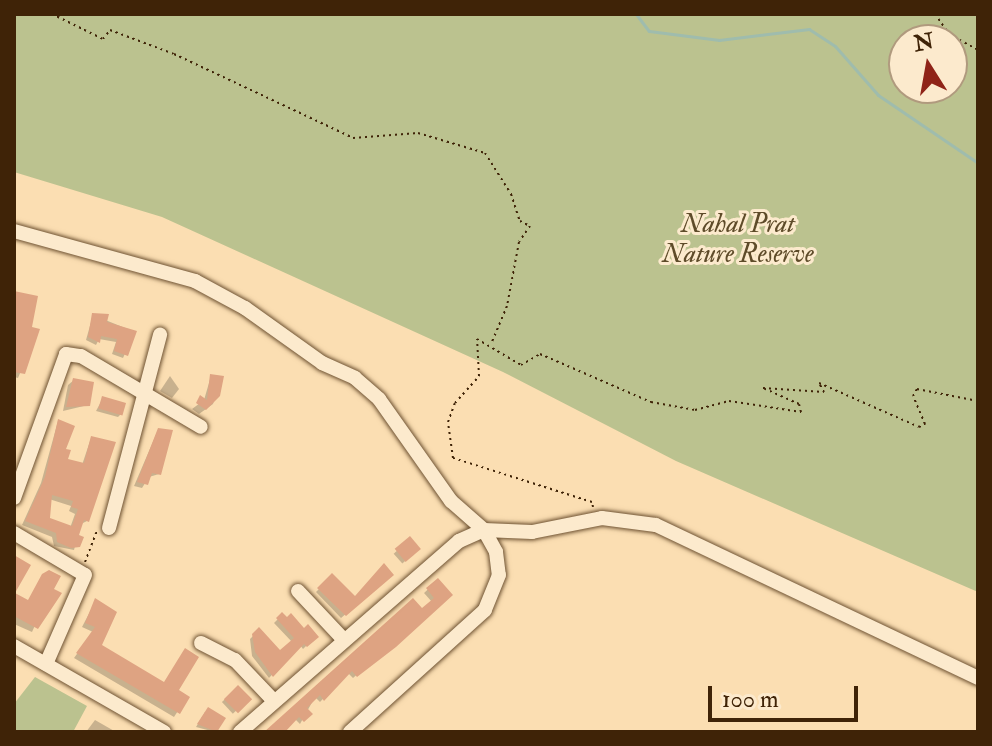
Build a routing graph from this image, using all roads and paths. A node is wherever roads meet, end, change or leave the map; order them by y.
1 (52, 14) edge
2 (935, 14) edge
3 (978, 50) edge
4 (14, 231) edge
5 (160, 335) dead end
6 (491, 345) junction
7 (144, 393) junction
8 (978, 401) edge
9 (201, 427) dead end
10 (14, 498) edge
11 (593, 520) junction
12 (109, 528) joint
13 (484, 530) junction
14 (14, 533) edge
15 (82, 570) junction
16 (298, 591) dead end
17 (343, 639) junction
18 (201, 643) dead end
19 (14, 646) edge
20 (46, 664) junction
21 (978, 678) edge
22 (273, 700) junction
23 (164, 732) edge
24 (240, 732) edge
25 (350, 732) edge

1 - 6 path
2 - 3 path
4 - 13 street
5 - 7 street
6 - 8 path
6 - 11 path
7 - 9 street
7 - 10 street
7 - 12 street
11 - 13 street
11 - 21 street
12 - 15 path
13 - 17 street
13 - 25 street
14 - 15 street
15 - 20 street
16 - 17 street
17 - 22 street
18 - 22 street
19 - 20 street
20 - 23 street
22 - 24 street

